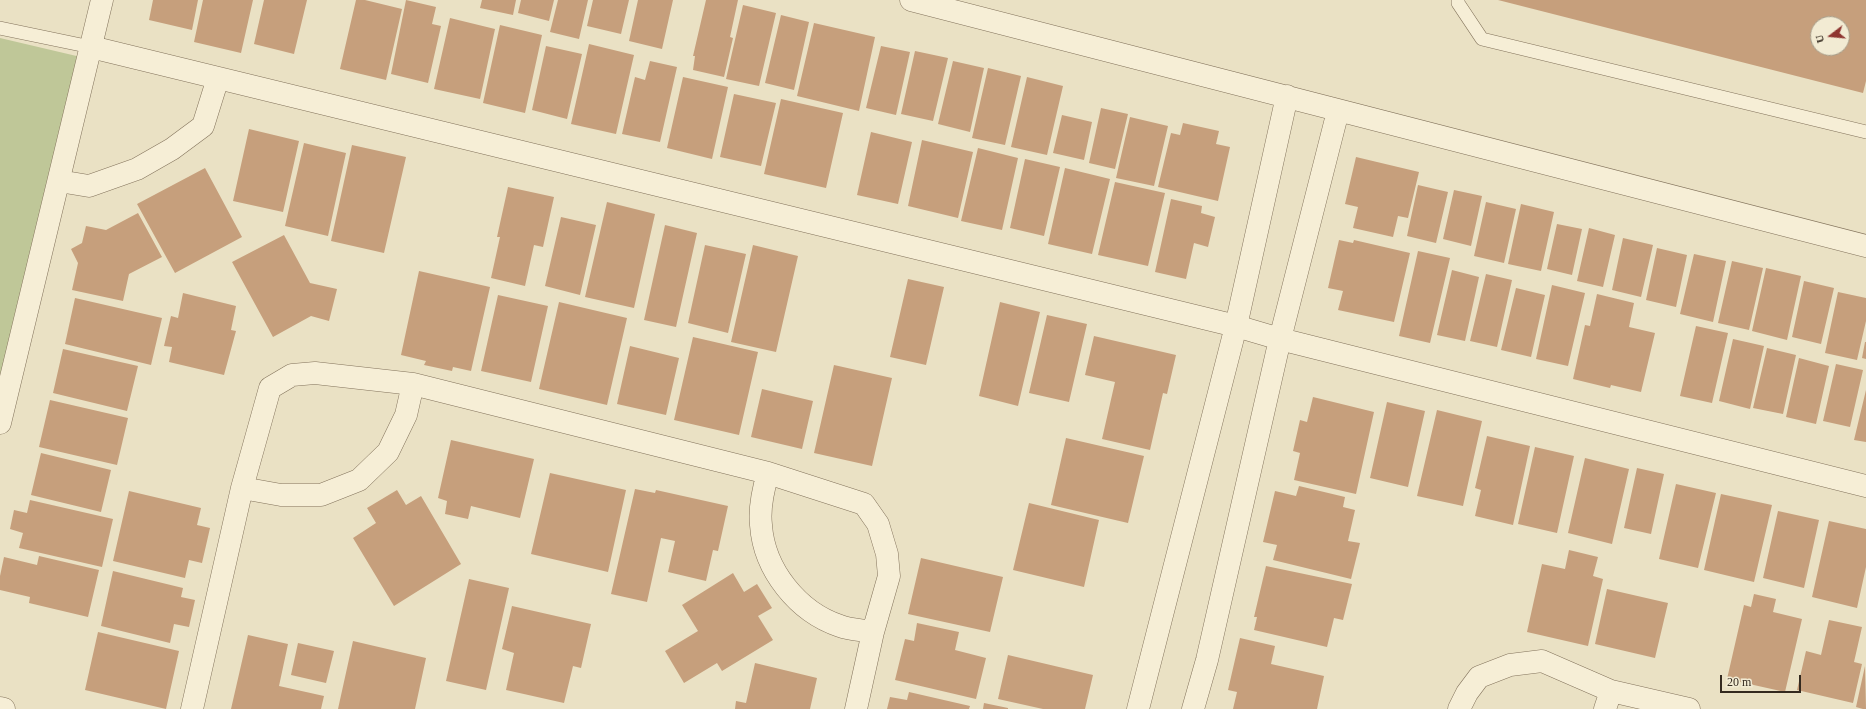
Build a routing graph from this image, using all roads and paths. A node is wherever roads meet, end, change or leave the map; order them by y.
1 (102, 0) edge
2 (911, 0) edge
3 (1458, 0) edge
4 (0, 28) edge
5 (90, 47) junction
6 (218, 78) junction
7 (1287, 96) junction
8 (1338, 111) junction
9 (1866, 132) edge
10 (58, 180) junction
11 (1866, 246) edge
12 (1236, 326) junction
13 (1280, 339) junction
14 (413, 384) junction
15 (0, 423) edge
16 (768, 473) junction
17 (1866, 486) edge
18 (242, 488) junction
19 (873, 632) junction
20 (1608, 700) edge
21 (0, 708) edge
22 (4, 709) edge
23 (192, 709) edge
24 (856, 709) edge
25 (1138, 709) edge
26 (1193, 709) edge
27 (1460, 709) edge
28 (1689, 709) edge

1 - 5 street
2 - 7 street
3 - 9 lane
4 - 5 lane
5 - 6 street
5 - 10 street
6 - 10 street
6 - 12 street
7 - 8 street
7 - 12 street
8 - 11 street
8 - 13 street
10 - 15 street
12 - 13 street
12 - 25 street
13 - 17 street
13 - 26 street
14 - 16 street
14 - 18 street
14 - 18 street
16 - 19 street
16 - 19 street
18 - 23 street
19 - 24 street
20 - 27 street
20 - 28 street
21 - 22 street

